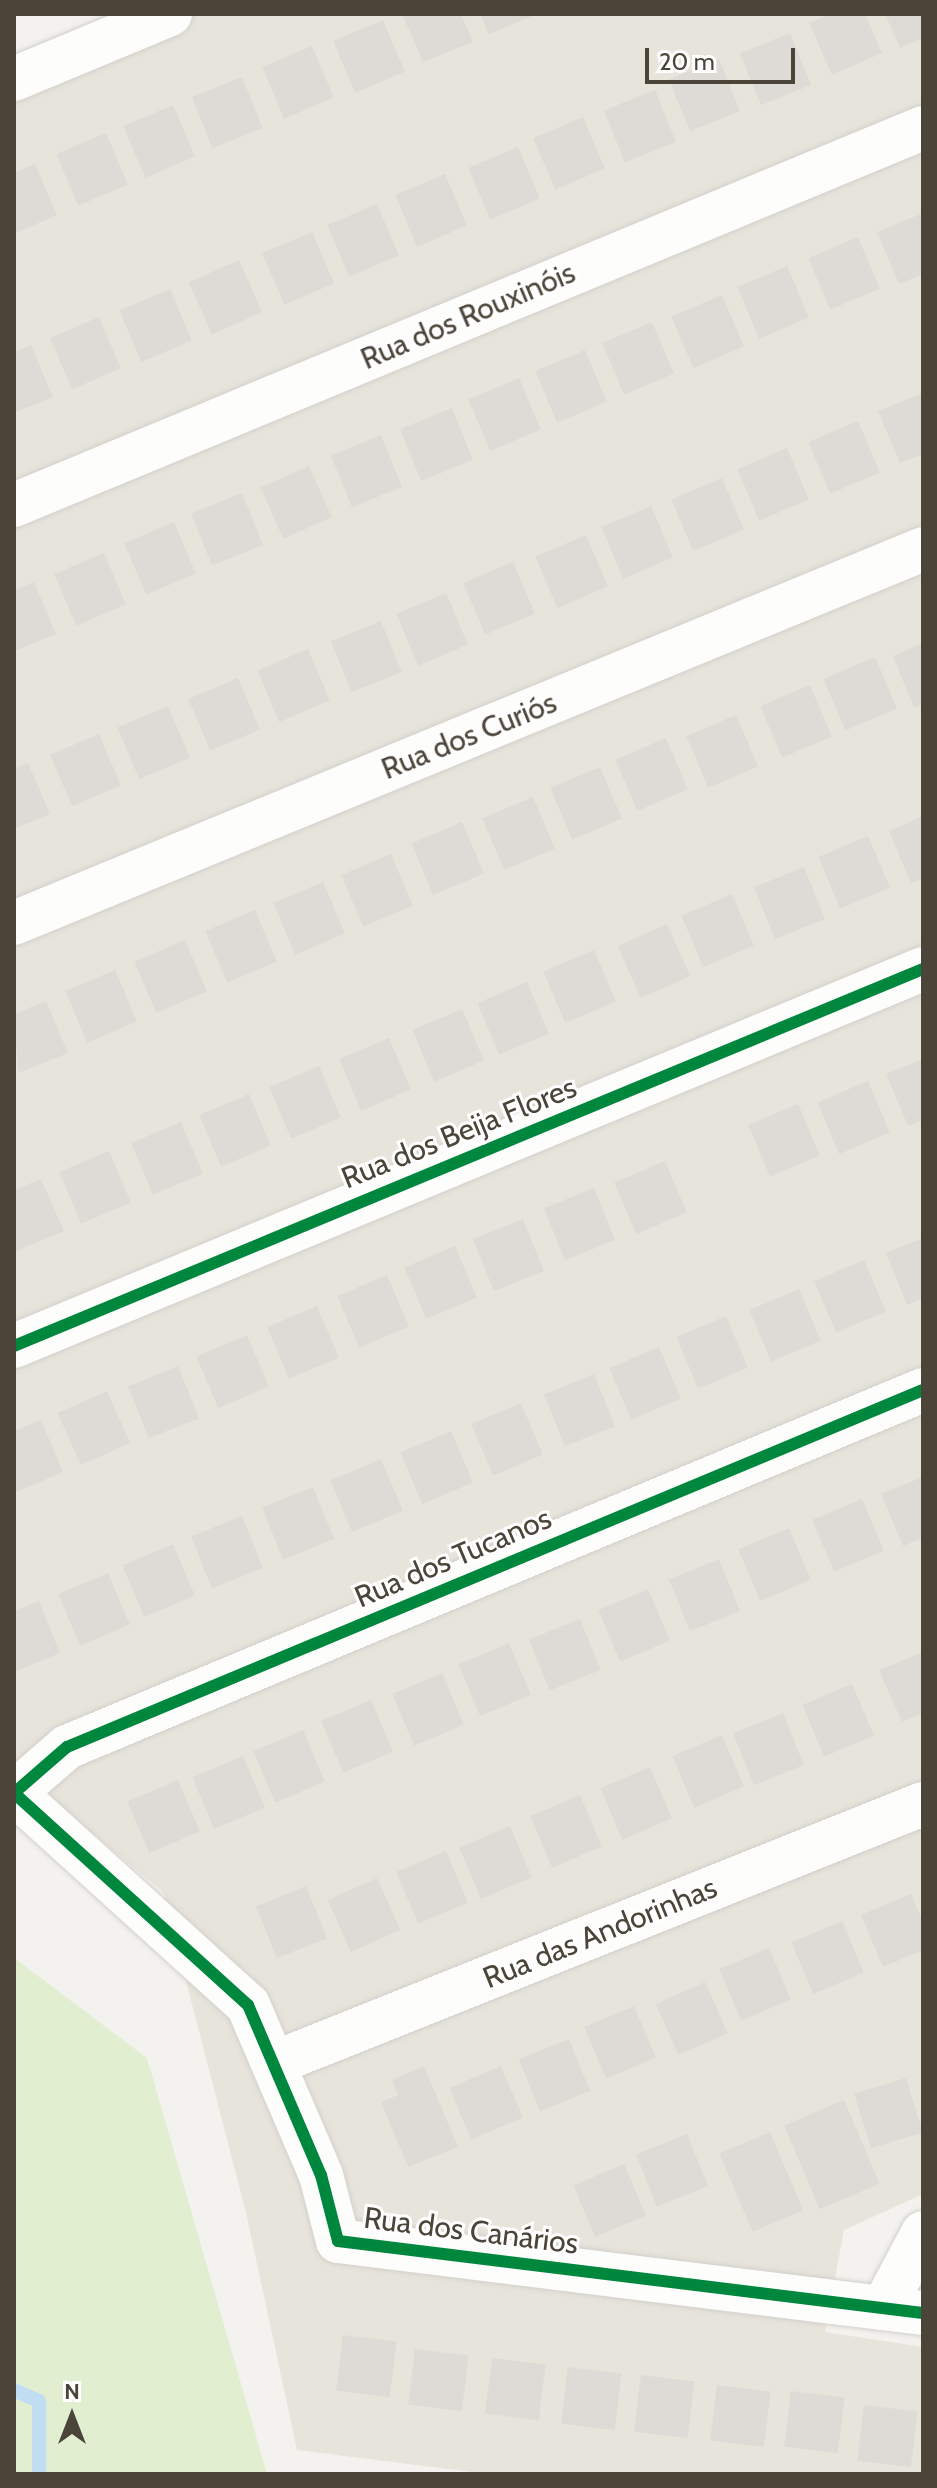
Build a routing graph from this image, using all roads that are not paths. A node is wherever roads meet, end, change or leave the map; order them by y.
1 (170, 14) edge
2 (115, 25) edge
3 (14, 79) edge
4 (923, 128) edge
5 (14, 505) edge
6 (923, 549) edge
7 (14, 923) edge
8 (923, 969) edge
9 (14, 1346) edge
10 (923, 1390) edge
11 (14, 1793) edge
12 (923, 1804) edge
13 (277, 2062) junction
14 (923, 2233) edge
15 (903, 2311) edge

1 - 2 street
2 - 3 street
4 - 5 street, Rua dos Rouxinóis
6 - 7 street, Rua dos Curiós
8 - 9 street, Rua dos Beija Flores
10 - 11 street, Rua dos Tucanos
11 - 13 street, Rua dos Canários
12 - 13 street, Rua das Andorinhas
13 - 15 street, Rua dos Canários
14 - 15 street

